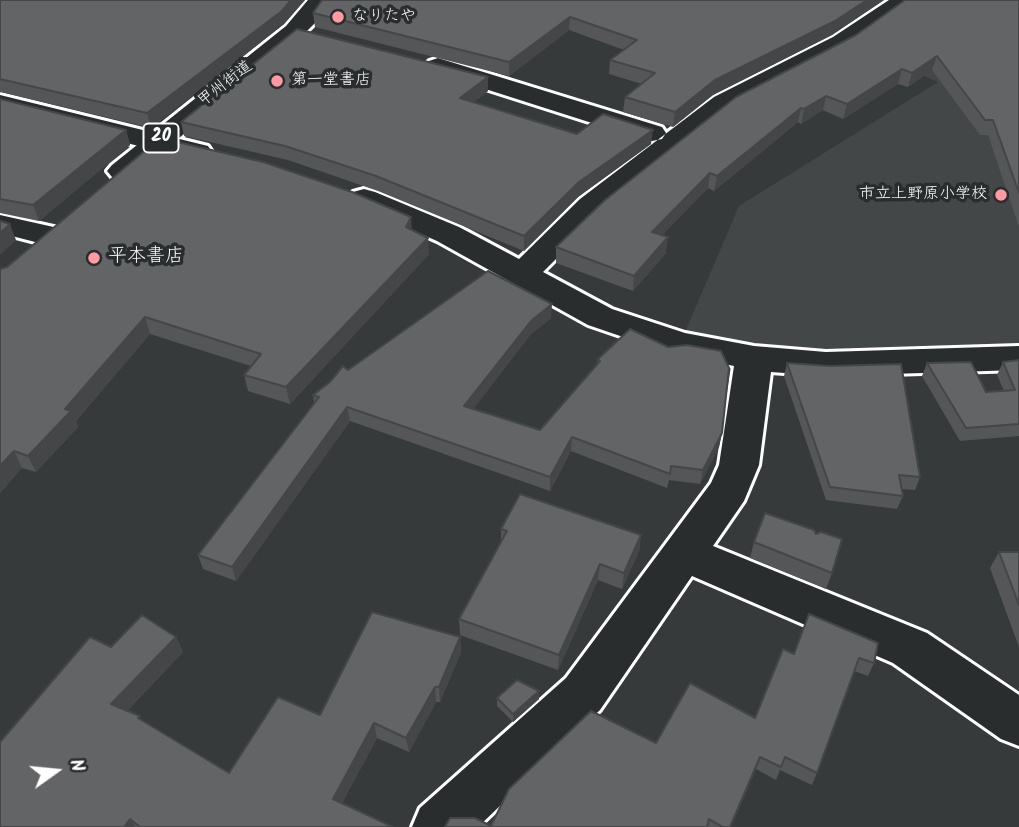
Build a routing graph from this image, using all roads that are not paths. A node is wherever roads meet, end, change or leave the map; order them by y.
1 (319, 0) edge
2 (871, 0) edge
3 (900, 4) edge
4 (410, 60) edge
5 (0, 103) edge
6 (158, 140) junction
7 (678, 141) junction
8 (225, 158) edge
9 (98, 191) edge
10 (341, 191) edge
11 (0, 223) edge
12 (19, 259) edge
13 (521, 276) junction
14 (754, 358) junction
15 (1019, 358) edge
16 (682, 552) junction
17 (1019, 723) edge
18 (439, 827) edge

1 - 6 main road, 甲州街道 / 20
2 - 3 main road
3 - 7 main road
4 - 7 main road
5 - 6 main road
6 - 8 main road
6 - 9 main road, 甲州街道 / 20
7 - 13 main road
10 - 13 main road
11 - 12 main road
13 - 14 main road
14 - 15 main road
14 - 16 main road
16 - 17 main road
16 - 18 main road

